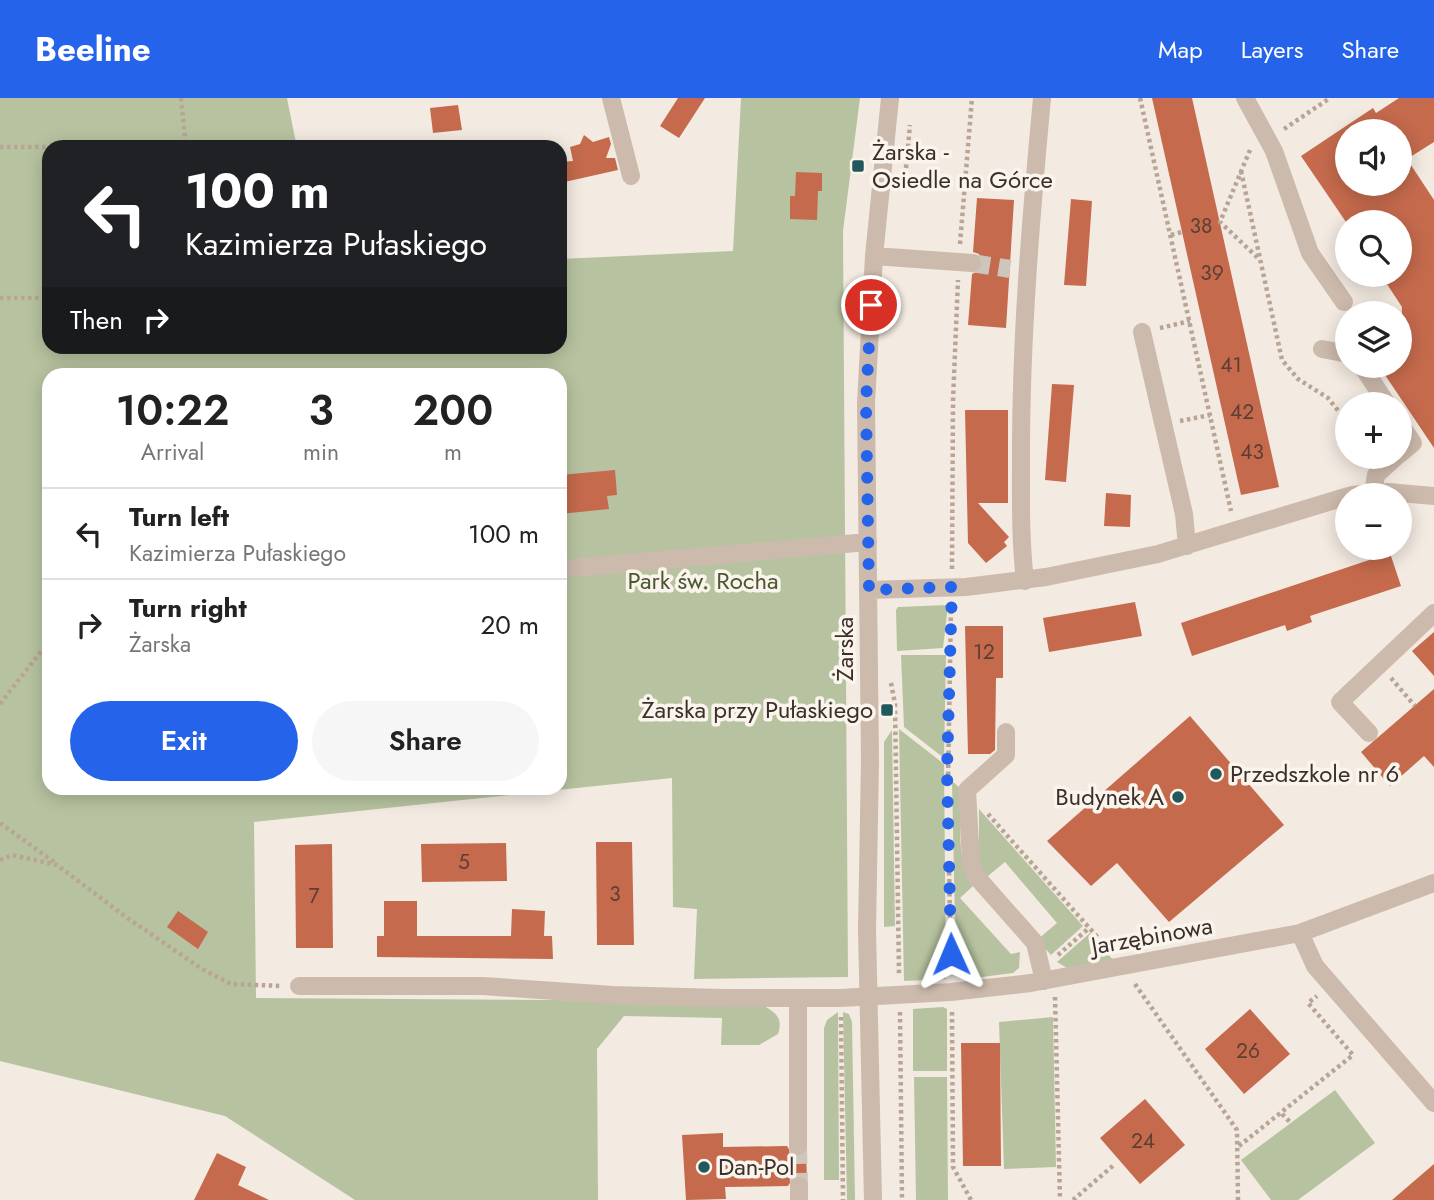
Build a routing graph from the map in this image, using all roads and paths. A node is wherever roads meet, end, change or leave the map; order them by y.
1 (181, 98) edge
2 (611, 98) edge
3 (890, 98) edge
4 (972, 98) edge
5 (1042, 98) edge
6 (1140, 98) edge
7 (1245, 98) edge
8 (1330, 98) edge
9 (911, 112) dead end
10 (1268, 130) junction
11 (185, 140) edge
12 (0, 147) edge
13 (42, 147) edge
14 (1241, 170) junction
15 (631, 176) dead end
16 (905, 178) dead end
17 (1182, 232) dead end
18 (1171, 235) junction
19 (874, 256) junction
20 (1259, 259) junction
21 (966, 262) junction
22 (0, 298) edge
23 (42, 298) edge
24 (1343, 301) edge
25 (1190, 321) junction
26 (1142, 332) joint
27 (1322, 349) dead end
28 (1335, 352) edge
29 (1335, 407) edge
30 (1210, 415) junction
31 (1163, 424) junction
32 (1412, 493) edge
33 (1434, 496) edge
34 (1335, 498) edge
35 (1233, 519) dead end
36 (869, 542) junction
37 (1187, 546) junction
38 (567, 568) edge
39 (1025, 580) junction
40 (952, 587) junction
41 (869, 590) junction
42 (1434, 613) edge
43 (42, 650) edge
44 (1379, 665) junction
45 (889, 671) dead end
46 (0, 704) edge
47 (1415, 706) dead end
48 (1006, 732) dead end
49 (1369, 733) dead end
50 (948, 796) dead end
51 (0, 823) edge
52 (0, 860) edge
53 (949, 862) dead end
54 (57, 865) junction
55 (1434, 883) edge
56 (1089, 928) dead end
57 (1300, 933) junction
58 (1047, 976) junction
59 (1330, 983) junction
60 (299, 986) joint
61 (951, 992) junction
62 (900, 996) junction
63 (871, 997) junction
64 (798, 998) junction
65 (840, 998) junction
66 (1434, 1103) edge
67 (1282, 1114) junction
68 (1291, 1124) dead end
69 (798, 1146) tunnel mouth
70 (1239, 1146) dead end
71 (1115, 1164) dead end
72 (843, 1200) edge
73 (873, 1200) edge
74 (902, 1200) edge
75 (971, 1200) edge
76 (1060, 1200) edge
77 (1073, 1200) edge

1 - 11 path
2 - 15 street
3 - 19 street, Żarska
4 - 21 path
5 - 39 street
6 - 18 path
7 - 10 street
8 - 10 path
9 - 16 path
10 - 14 path
10 - 24 street
12 - 13 path
14 - 20 path
14 - 20 path
17 - 18 path
18 - 25 path
19 - 21 street
19 - 36 street, Żarska
20 - 29 path
21 - 40 path
22 - 23 path
25 - 26 path
25 - 30 path
26 - 31 street
27 - 28 street
30 - 31 path
30 - 35 path
31 - 37 street
32 - 33 street
34 - 37 street
36 - 38 street
36 - 41 street, Żarska
37 - 39 street
39 - 40 street
40 - 41 street
40 - 50 path
41 - 63 street, Żarska
42 - 44 street
43 - 46 path
44 - 47 path
44 - 49 street
45 - 62 path
48 - 58 street
51 - 54 path
52 - 54 path
53 - 61 path
54 - 60 path
55 - 57 street, Jarzębinowa
56 - 58 path
57 - 58 street, Jarzębinowa
57 - 59 street
58 - 61 street, Jarzębinowa
58 - 76 path
59 - 66 street
59 - 67 path
60 - 64 street, Jarzębinowa
61 - 62 street, Jarzębinowa
61 - 75 path
62 - 63 street, Jarzębinowa
62 - 74 path
63 - 65 street, Jarzębinowa
63 - 73 street, Żarska
64 - 65 street, Jarzębinowa
64 - 69 street
65 - 72 path
67 - 68 path
67 - 70 path
71 - 77 path

